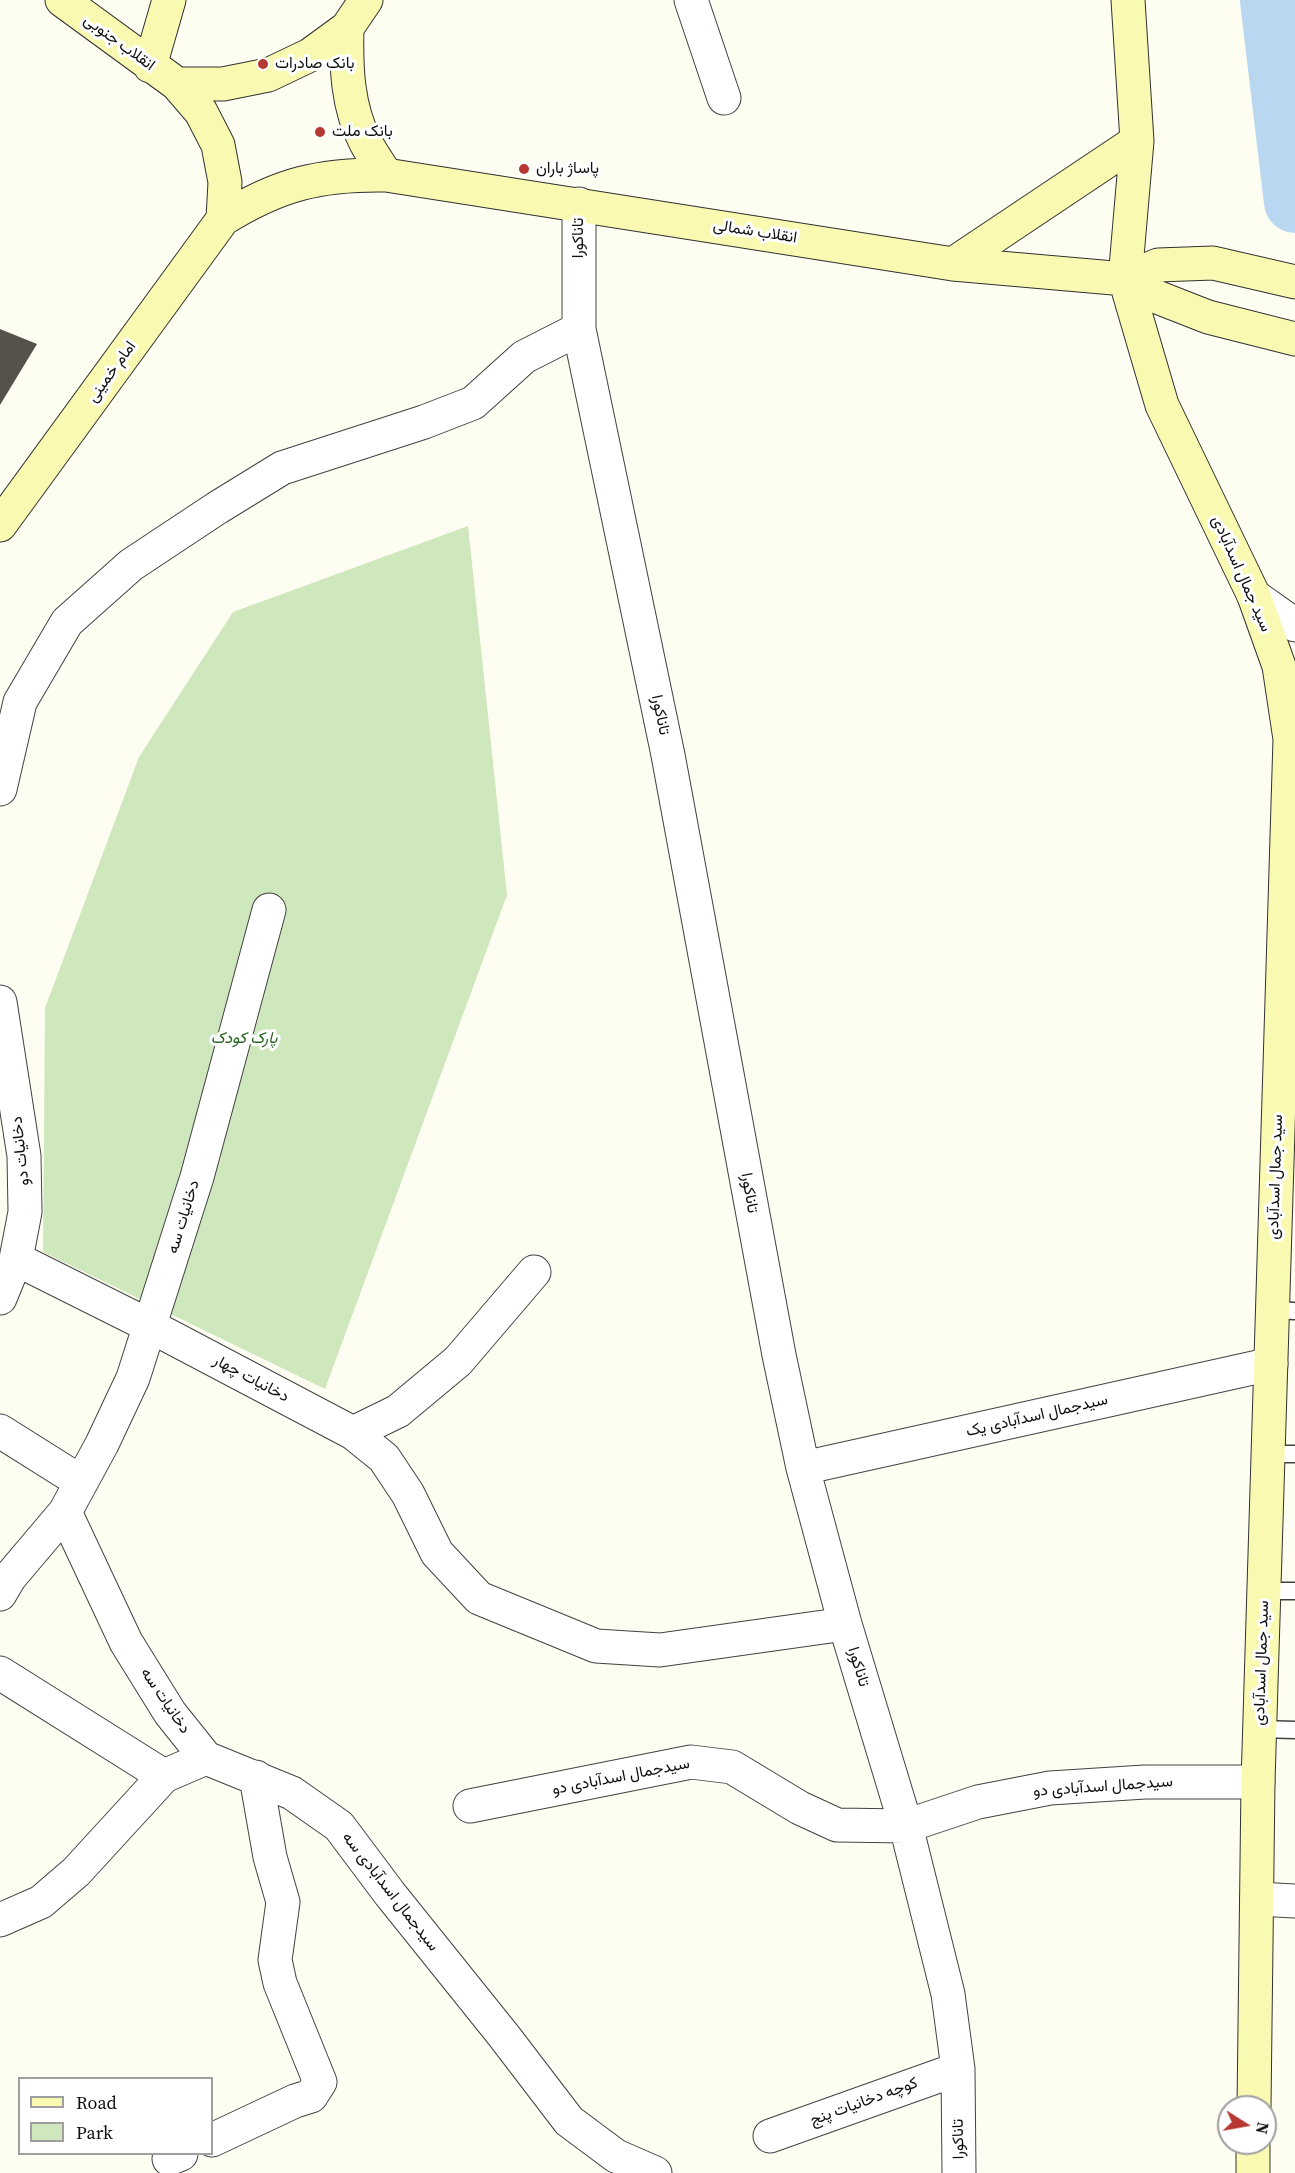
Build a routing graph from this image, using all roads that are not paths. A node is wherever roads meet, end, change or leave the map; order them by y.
1 (62, 0) edge
2 (169, 0) edge
3 (366, 0) edge
4 (691, 0) edge
5 (1128, 0) edge
6 (347, 28) junction
7 (150, 66) junction
8 (177, 84) junction
9 (724, 98) dead end
10 (1137, 141) junction
11 (386, 175) junction
12 (579, 204) junction
13 (223, 219) junction
14 (953, 264) junction
15 (1125, 279) junction
16 (1295, 282) edge
17 (579, 329) junction
18 (1295, 339) edge
19 (0, 525) edge
20 (1254, 596) junction
21 (1295, 625) edge
22 (0, 789) edge
23 (269, 910) dead end
24 (1289, 989) edge
25 (0, 1002) edge
26 (1286, 1149) edge
27 (16, 1260) junction
28 (534, 1272) dead end
29 (0, 1298) edge
30 (1284, 1310) edge
31 (150, 1326) junction
32 (1271, 1364) junction
33 (0, 1431) edge
34 (353, 1433) junction
35 (1282, 1454) edge
36 (803, 1468) junction
37 (81, 1482) junction
38 (65, 1512) junction
39 (1279, 1591) edge
40 (0, 1594) edge
41 (845, 1624) junction
42 (0, 1673) edge
43 (1260, 1729) junction
44 (1295, 1730) edge
45 (206, 1758) junction
46 (164, 1776) junction
47 (256, 1777) junction
48 (1258, 1782) junction
49 (470, 1806) dead end
50 (906, 1826) junction
51 (1257, 1899) junction
52 (1295, 1902) edge
53 (0, 1920) edge
54 (958, 2069) junction
55 (1254, 2095) edge
56 (770, 2136) dead end
57 (213, 2140) edge
58 (1253, 2155) edge
59 (655, 2173) edge
60 (959, 2173) edge
61 (1253, 2173) edge

1 - 7 main road, انقلاب جنوبی
2 - 7 main road
3 - 6 main road
4 - 9 street
5 - 10 main road
6 - 8 main road
6 - 11 main road
7 - 8 main road, انقلاب جنوبی
8 - 13 main road, انقلاب جنوبی
10 - 14 main road
10 - 15 main road
11 - 12 main road, انقلاب شمالی
11 - 13 main road, انقلاب شمالی
12 - 14 main road, انقلاب شمالی
12 - 17 street, تاناکورا
13 - 19 main road, امام خمینی
14 - 15 main road, انقلاب شمالی
15 - 16 main road, انقلاب شمالی
15 - 18 main road, انقلاب شمالی
15 - 20 main road, سید جمال اسدآبادی
17 - 22 street
17 - 36 street, تاناکورا
20 - 21 street
20 - 24 main road, سید جمال اسدآبادی
23 - 31 street, دخانیات سه
24 - 26 main road, سید جمال اسدآبادی
25 - 27 street, دخانیات دو
26 - 30 main road, سید جمال اسدآبادی
27 - 29 street, دخانیات دو
27 - 31 street, دخانیات چهار
28 - 34 street
30 - 32 main road, سید جمال اسدآبادی
31 - 34 street, دخانیات چهار
31 - 37 street, دخانیات سه
32 - 35 main road, سید جمال اسدآبادی
32 - 36 street, سیدجمال اسدآبادی یک
33 - 37 street
34 - 41 street, دخانیات چهار
35 - 39 main road, سید جمال اسدآبادی
36 - 41 street, تاناکورا
37 - 38 street, دخانیات سه
38 - 40 street, دخانیات سه
38 - 45 street, دخانیات سه
39 - 43 main road, سید جمال اسدآبادی
41 - 50 street, تاناکورا
42 - 46 street
43 - 44 lane
43 - 48 main road, سید جمال اسدآبادی
45 - 46 street
45 - 47 street, سیدجمال اسدآبادی سه
46 - 53 street
47 - 57 street
47 - 59 street, سیدجمال اسدآبادی سه
48 - 50 street, سیدجمال اسدآبادی دو
48 - 51 main road, سید جمال اسدآبادی
49 - 50 street, سیدجمال اسدآبادی دو
50 - 54 street, تاناکورا
51 - 52 street
51 - 55 main road, سید جمال اسدآبادی
54 - 56 street, کوچه دخانیات پنج
54 - 60 street, تاناکورا
58 - 61 main road

